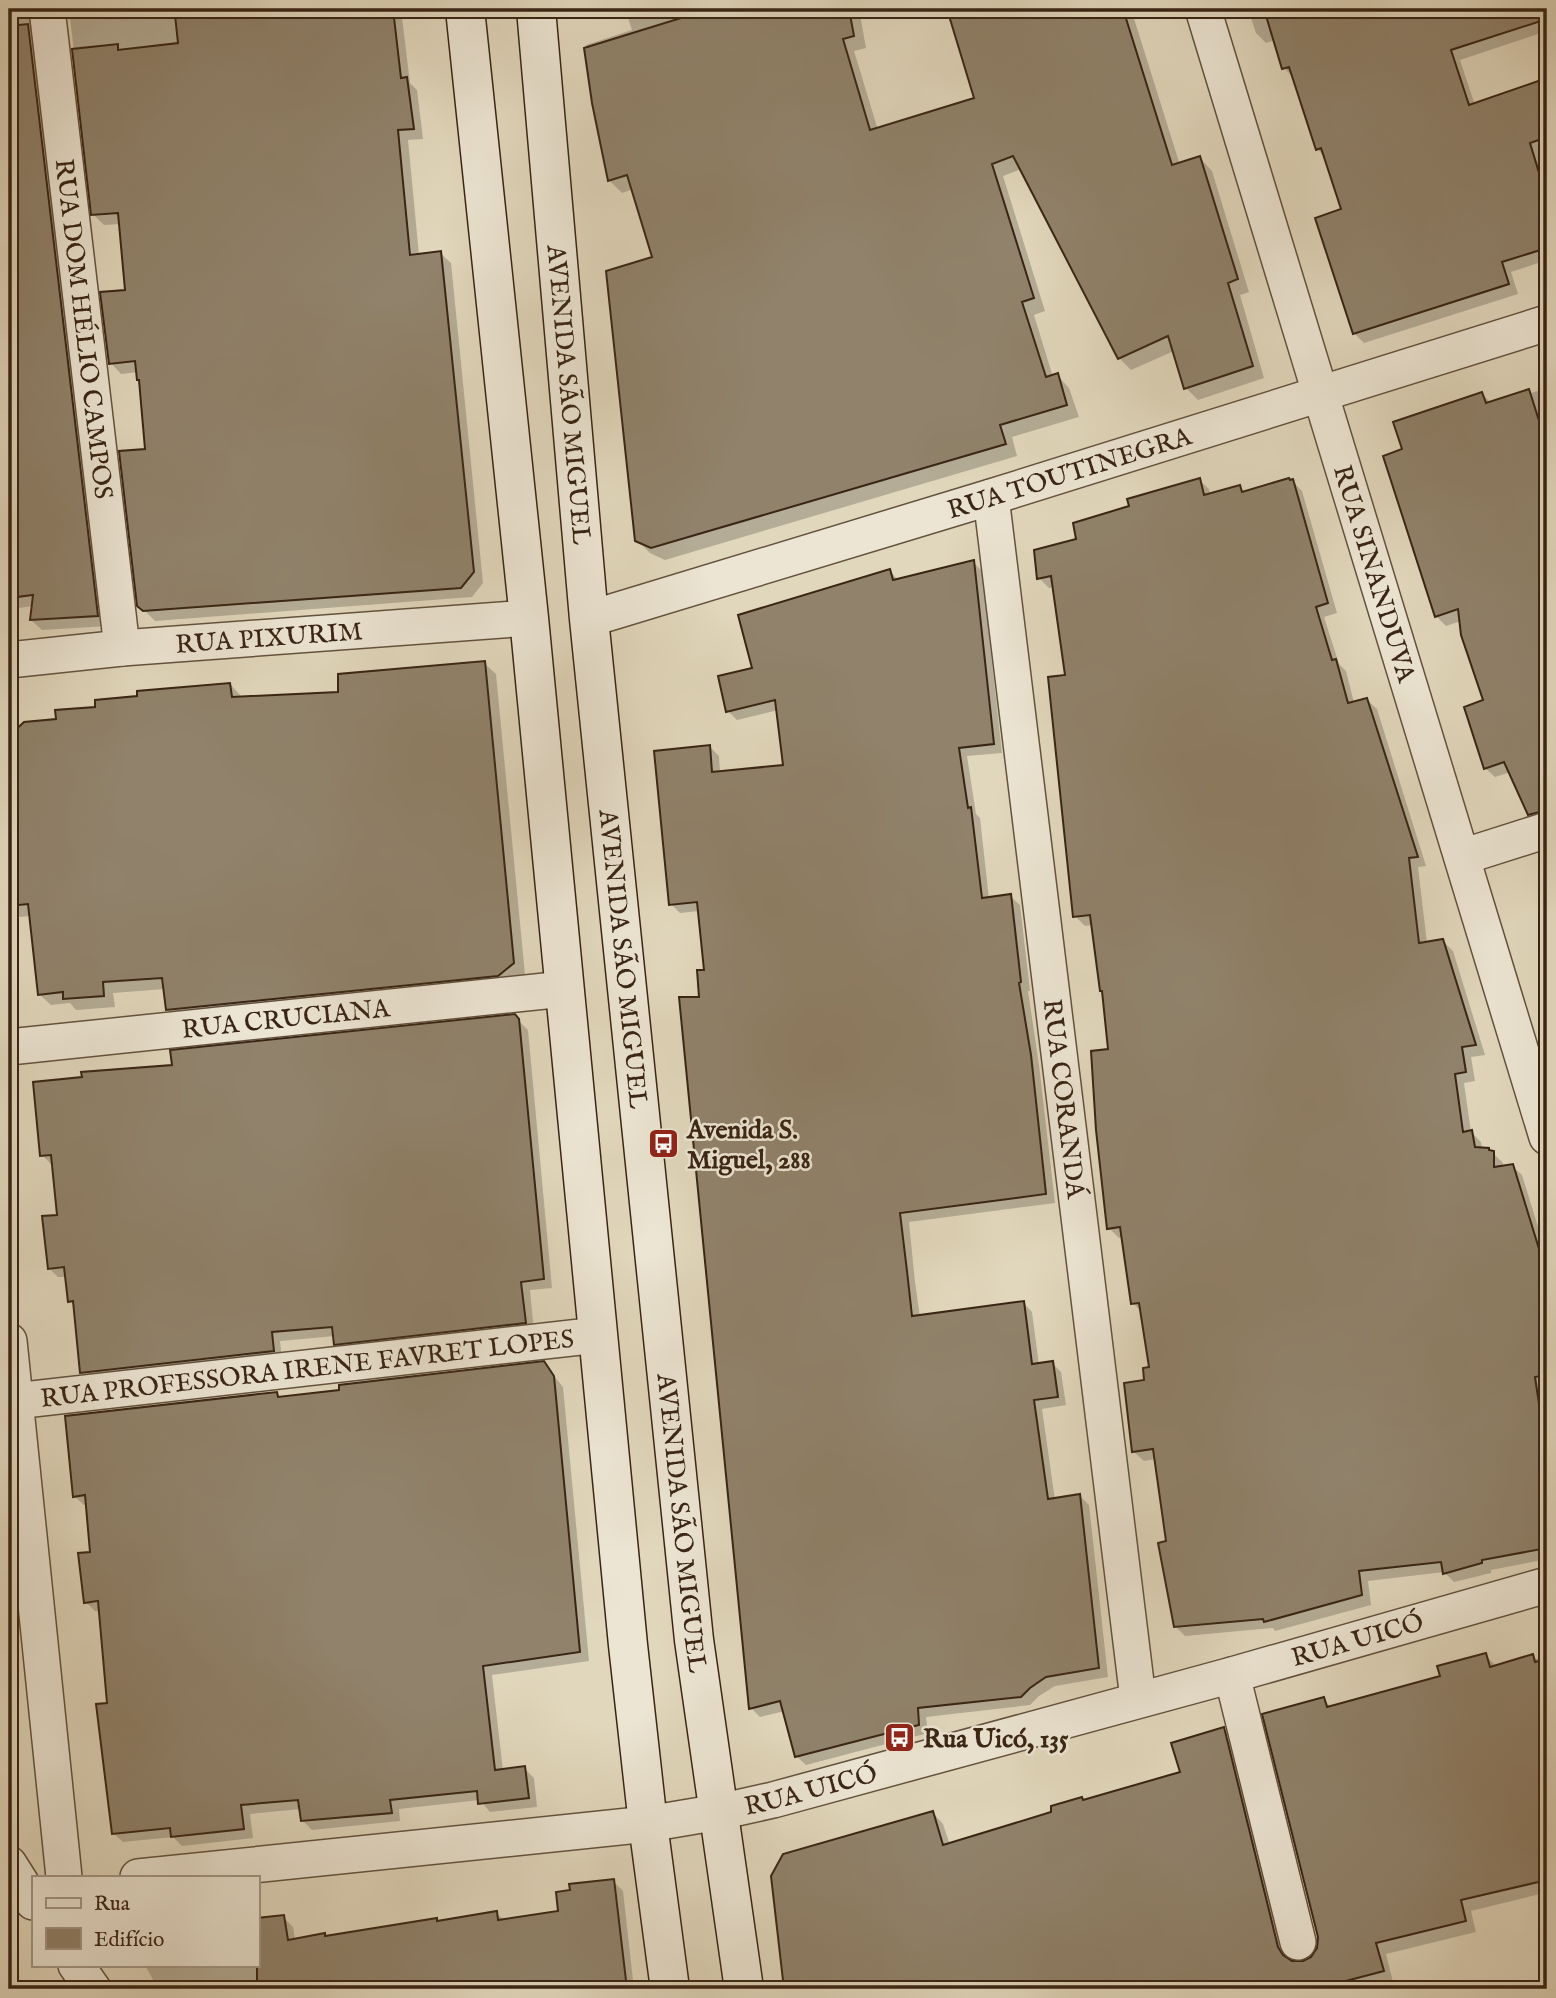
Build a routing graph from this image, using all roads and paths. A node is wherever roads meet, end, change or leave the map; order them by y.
1 (47, 9) edge
2 (465, 9) edge
3 (537, 9) edge
4 (1203, 9) edge
5 (1547, 323) edge
6 (1321, 393) junction
7 (991, 497) junction
8 (529, 618) junction
9 (589, 619) junction
10 (122, 649) junction
11 (9, 660) edge
12 (1547, 830) edge
13 (1462, 857) junction
14 (564, 989) junction
15 (9, 1047) edge
16 (1547, 1137) edge
17 (598, 1335) junction
18 (9, 1341) edge
19 (15, 1401) junction
20 (1547, 1585) edge
21 (1231, 1675) junction
22 (1138, 1699) junction
23 (719, 1812) junction
24 (648, 1824) junction
25 (9, 1864) edge
26 (64, 1876) edge
27 (148, 1876) edge
28 (32, 1898) edge
29 (1298, 1942) dead end
30 (77, 1966) edge
31 (93, 1989) edge
32 (670, 1989) edge
33 (744, 1989) edge

1 - 10 street, RUA DOM HÉLIO CAMPOS
2 - 8 main road
3 - 9 main road, AVENIDA SÃO MIGUEL
4 - 6 street, RUA SINANDUVA
5 - 6 street, RUA TOUTINEGRA
6 - 7 street, RUA TOUTINEGRA
6 - 13 street, RUA SINANDUVA
7 - 9 street, RUA TOUTINEGRA
7 - 22 street, RUA CORANDÁ
8 - 10 street, RUA PIXURIM
8 - 14 main road
9 - 23 main road, AVENIDA SÃO MIGUEL
10 - 11 street, RUA PIXURIM
12 - 13 street
13 - 16 street, RUA SINANDUVA
14 - 15 street, RUA CRUCIANA
14 - 17 main road
17 - 19 street, RUA PROFESSORA IRENE FAVRET LOPES
17 - 24 main road
18 - 19 street
19 - 26 street
20 - 21 street, RUA UICÓ
21 - 22 street, RUA UICÓ
21 - 29 street
22 - 23 street, RUA UICÓ
23 - 24 street, RUA UICÓ
23 - 33 main road, AVENIDA SÃO MIGUEL
24 - 27 street, RUA UICÓ
24 - 32 main road
25 - 28 street
30 - 31 street

